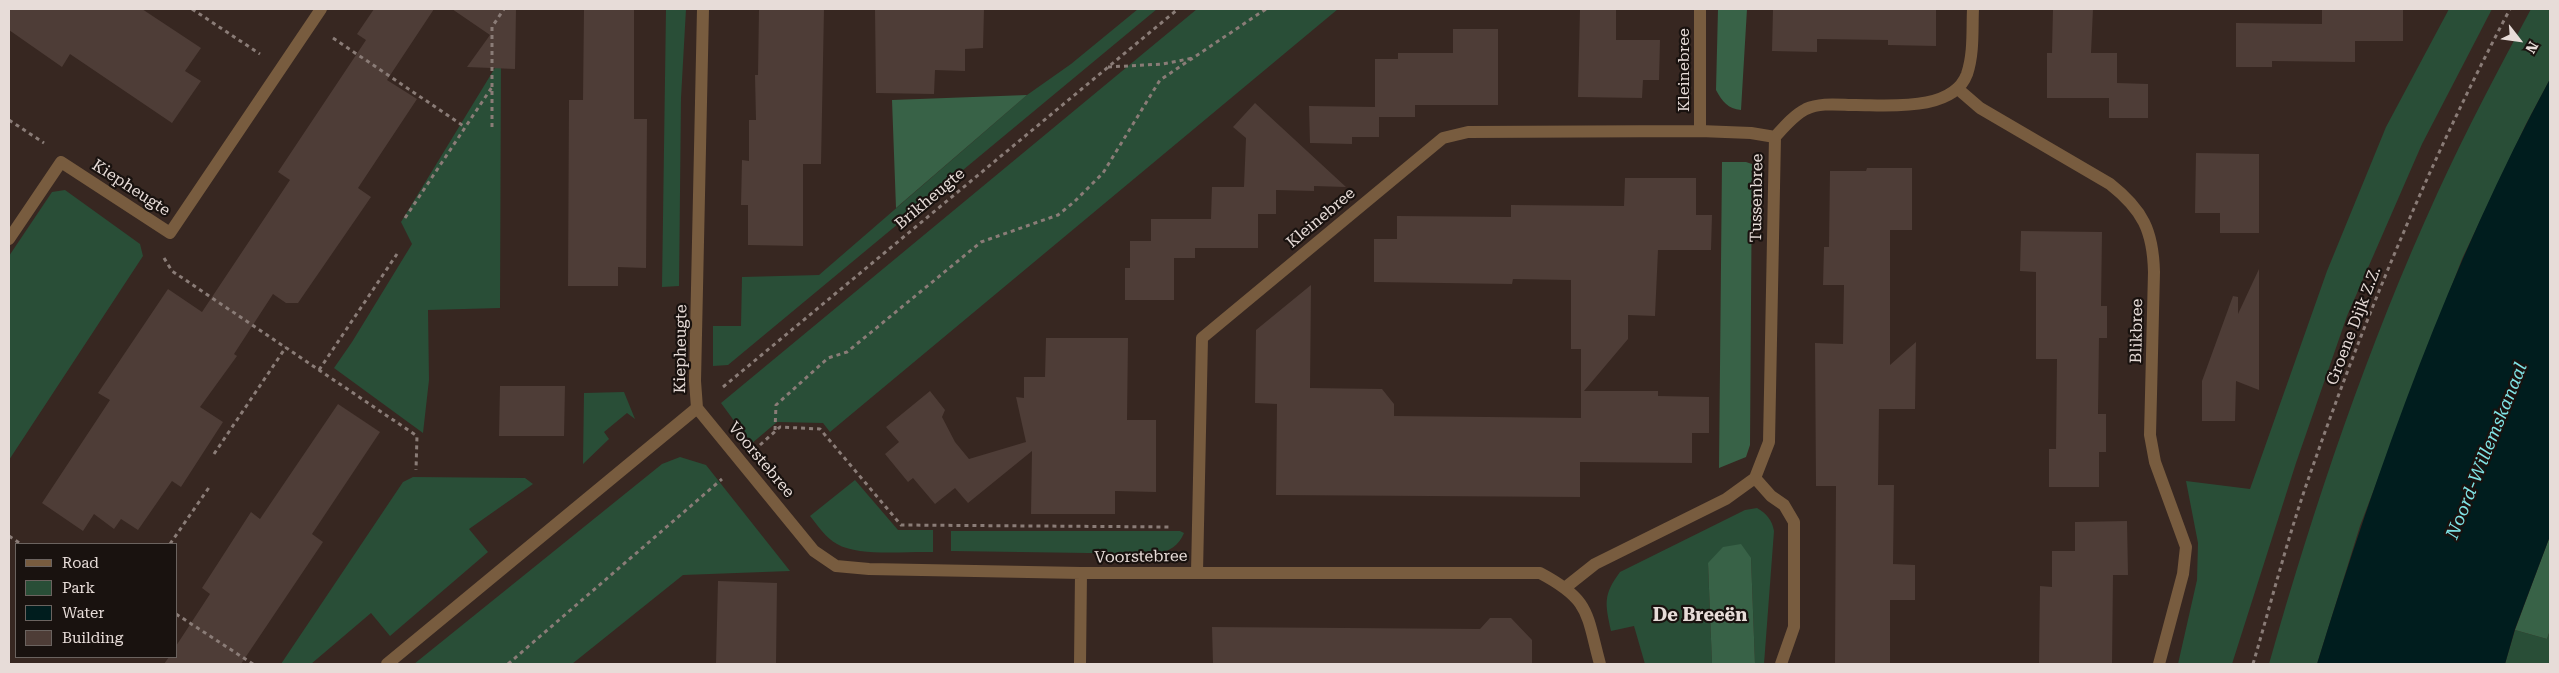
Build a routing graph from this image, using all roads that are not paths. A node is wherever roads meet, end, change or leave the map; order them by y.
1 (321, 9) edge
2 (703, 9) edge
3 (1700, 9) edge
4 (1973, 9) edge
5 (1958, 89) junction
6 (1700, 131) junction
7 (1775, 137) junction
8 (9, 239) edge
9 (697, 408) junction
10 (1755, 478) junction
11 (1197, 572) junction
12 (1081, 573) junction
13 (1566, 587) junction
14 (388, 664) edge
15 (1080, 664) edge
16 (1600, 664) edge
17 (1780, 664) edge
18 (2159, 664) edge

1 - 8 street, Kiepheugte
2 - 9 street, Kiepheugte
3 - 6 street, Kleinebree
4 - 5 street
5 - 7 street, Tussenbree
5 - 18 street, Blikbree
6 - 7 street, Kleinebree
6 - 11 street, Kleinebree
7 - 10 street, Tussenbree
9 - 12 street, Voorstebree
9 - 14 street, Kiepheugte
10 - 13 street
10 - 17 street
11 - 12 street, Voorstebree
11 - 13 street, Voorstebree
12 - 15 street
13 - 16 street, Voorstebree

